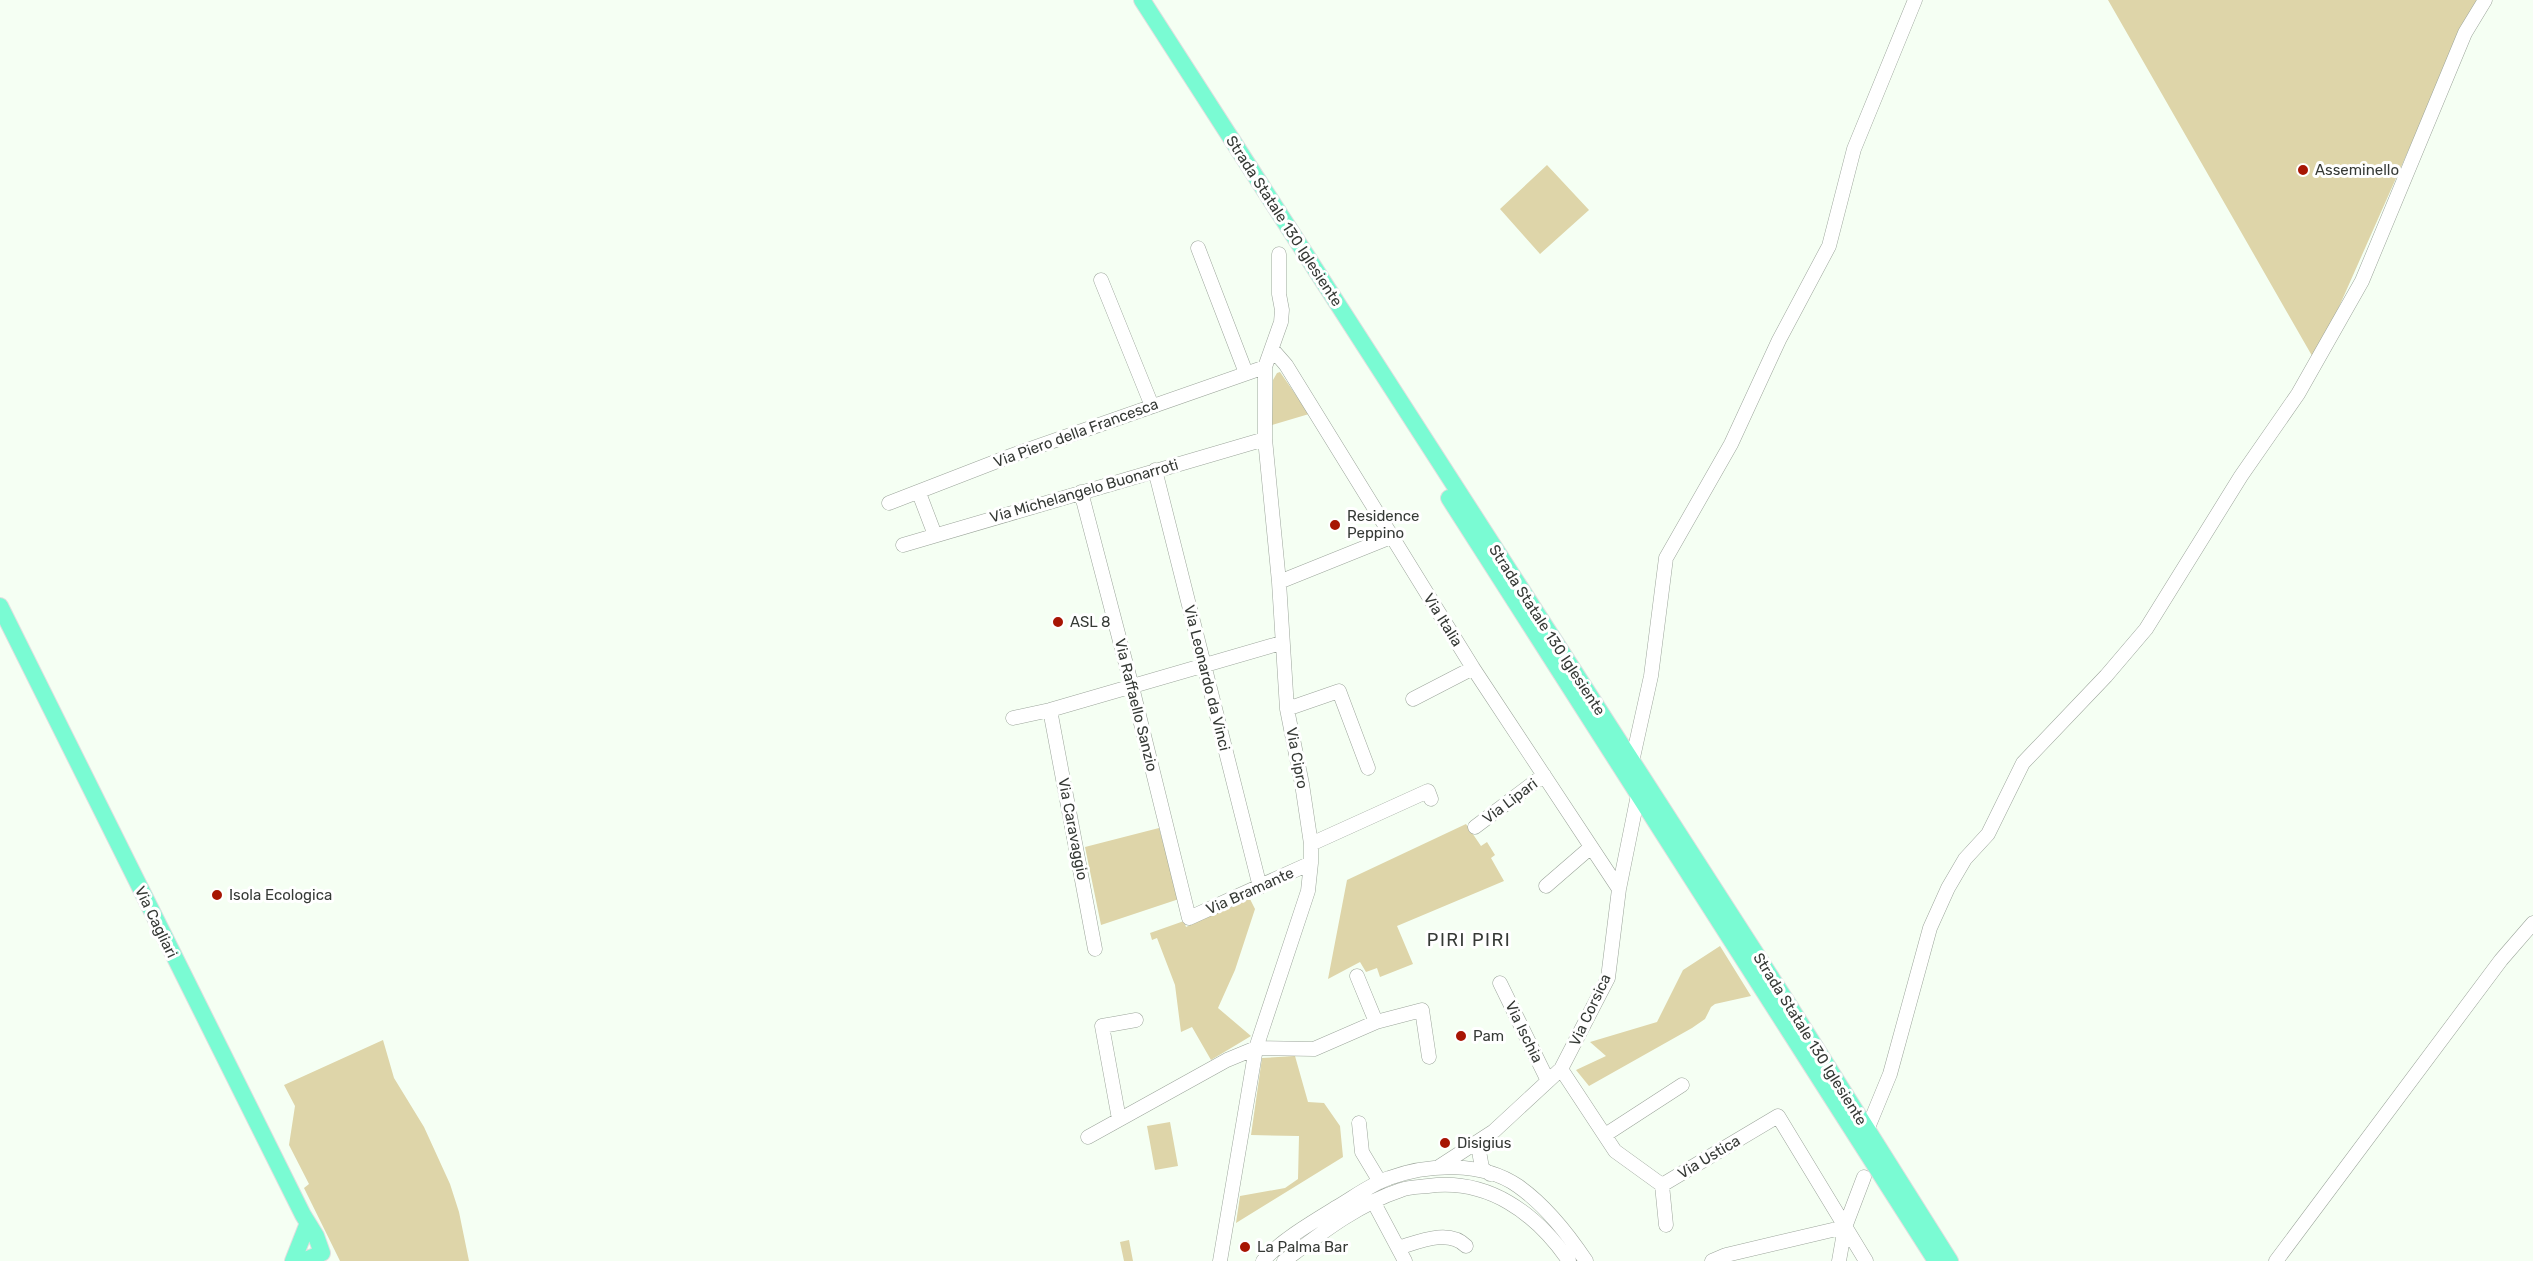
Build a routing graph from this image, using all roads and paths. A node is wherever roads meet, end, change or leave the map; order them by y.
1 (1131, 0) edge
2 (1142, 0) edge
3 (1915, 0) edge
4 (2485, 0) edge
5 (1198, 248) dead end
6 (1279, 255) dead end
7 (1101, 280) dead end
8 (1272, 349) junction
9 (1265, 367) junction
10 (1246, 373) junction
11 (1152, 406) junction
12 (1265, 439) junction
13 (1155, 470) junction
14 (1081, 492) junction
15 (919, 493) junction
16 (889, 503) dead end
17 (935, 535) junction
18 (1390, 537) junction
19 (903, 545) dead end
20 (1279, 582) junction
21 (0, 606) edge
22 (1281, 643) junction
23 (1204, 666) junction
24 (1473, 668) junction
25 (1132, 687) junction
26 (1413, 699) dead end
27 (1287, 709) junction
28 (1050, 710) junction
29 (1013, 718) dead end
30 (1632, 762) junction
31 (1368, 768) dead end
32 (1544, 775) junction
33 (1638, 795) junction
34 (1431, 799) dead end
35 (1475, 827) dead end
36 (1311, 844) junction
37 (1591, 847) junction
38 (1311, 863) junction
39 (1546, 886) dead end
40 (1260, 887) junction
41 (1619, 889) junction
42 (1189, 918) joint
43 (2533, 923) edge
44 (1095, 949) dead end
45 (1357, 976) dead end
46 (1500, 983) dead end
47 (1136, 1020) dead end
48 (1376, 1022) junction
49 (1256, 1048) junction
50 (1429, 1057) dead end
51 (1561, 1070) junction
52 (1548, 1081) junction
53 (1682, 1085) dead end
54 (1119, 1119) junction
55 (1359, 1123) dead end
56 (1867, 1130) junction
57 (1494, 1131) junction
58 (1605, 1135) junction
59 (1088, 1137) dead end
60 (1479, 1151) junction
61 (1440, 1166) junction
62 (1467, 1170) junction
63 (1490, 1174) junction
64 (1864, 1177) dead end
65 (1380, 1182) junction
66 (1449, 1184) junction
67 (1662, 1185) junction
68 (1373, 1202) junction
69 (1666, 1225) dead end
70 (1845, 1227) junction
71 (312, 1229) junction
72 (1466, 1246) dead end
73 (1398, 1248) junction
74 (324, 1257) edge
75 (1222, 1260) edge
76 (1263, 1260) edge
77 (293, 1261) edge
78 (303, 1261) edge
79 (1284, 1261) edge
80 (1405, 1261) edge
81 (1569, 1261) edge
82 (1586, 1261) edge
83 (1712, 1261) edge
84 (1839, 1261) edge
85 (1866, 1261) edge
86 (1936, 1261) edge
87 (1950, 1261) edge
88 (2276, 1261) edge

1 - 33 main road, Strada Statale 130 Iglesiente
2 - 30 main road, Strada Statale 130 Iglesiente
3 - 30 street
4 - 56 street
5 - 10 street
6 - 8 street, Via Cipro
7 - 11 street
8 - 9 street, Via Cipro
8 - 18 street, Via Italia
9 - 10 street, Via Piero della Francesca
9 - 12 street, Via Cipro
10 - 11 street, Via Piero della Francesca
11 - 15 street, Via Piero della Francesca
12 - 13 street, Via Michelangelo Buonarroti
12 - 20 street, Via Cipro
13 - 14 street, Via Michelangelo Buonarroti
13 - 23 street, Via Leonardo da Vinci
14 - 17 street, Via Michelangelo Buonarroti
14 - 25 street, Via Raffaello Sanzio
15 - 16 street, Via Piero della Francesca
15 - 17 street
17 - 19 street, Via Michelangelo Buonarroti
18 - 20 street
18 - 24 street, Via Italia
20 - 22 street, Via Cipro
21 - 71 main road, Via Cagliari
22 - 23 street
22 - 27 street, Via Cipro
23 - 25 street
23 - 40 street, Via Leonardo da Vinci
24 - 26 street
24 - 32 street, Via Italia
25 - 28 street
25 - 42 street, Via Raffaello Sanzio
27 - 31 street
27 - 36 street, Via Cipro
28 - 29 street
28 - 44 street, Via Caravaggio
30 - 56 main road, Strada Statale 130 Iglesiente
32 - 35 street, Via Lipari
32 - 37 street, Via Italia
33 - 41 street, Via Corsica
33 - 86 main road, Strada Statale 130 Iglesiente
34 - 36 street
36 - 38 street, Via Cipro
37 - 39 street
37 - 41 street, Via Italia
38 - 40 street, Via Bramante
38 - 49 street, Via Cipro
40 - 42 street, Via Bramante
41 - 51 street, Via Corsica
43 - 88 street
45 - 48 street
46 - 52 street, Via Ischia
47 - 54 street
48 - 49 street
48 - 50 street
49 - 54 street
49 - 75 street, Via Cipro
51 - 52 street, Via Corsica
51 - 58 street, Via Ustica
52 - 57 street, Via Corsica
53 - 58 street
54 - 59 street
55 - 65 street
56 - 87 main road, Strada Statale 130 Iglesiente
57 - 60 street
57 - 61 street, Via Corsica
58 - 67 street, Via Ustica
60 - 62 street
60 - 63 street
61 - 62 street
61 - 65 street
62 - 63 street
62 - 66 street
63 - 82 street
64 - 70 street
65 - 76 street
66 - 68 street
66 - 81 street
67 - 69 street
67 - 70 street, Via Ustica
68 - 73 street
68 - 79 street
70 - 83 street
70 - 84 street
70 - 85 street
71 - 74 main road, Via Cagliari
71 - 77 main road
72 - 73 street
73 - 80 street
74 - 78 main road

